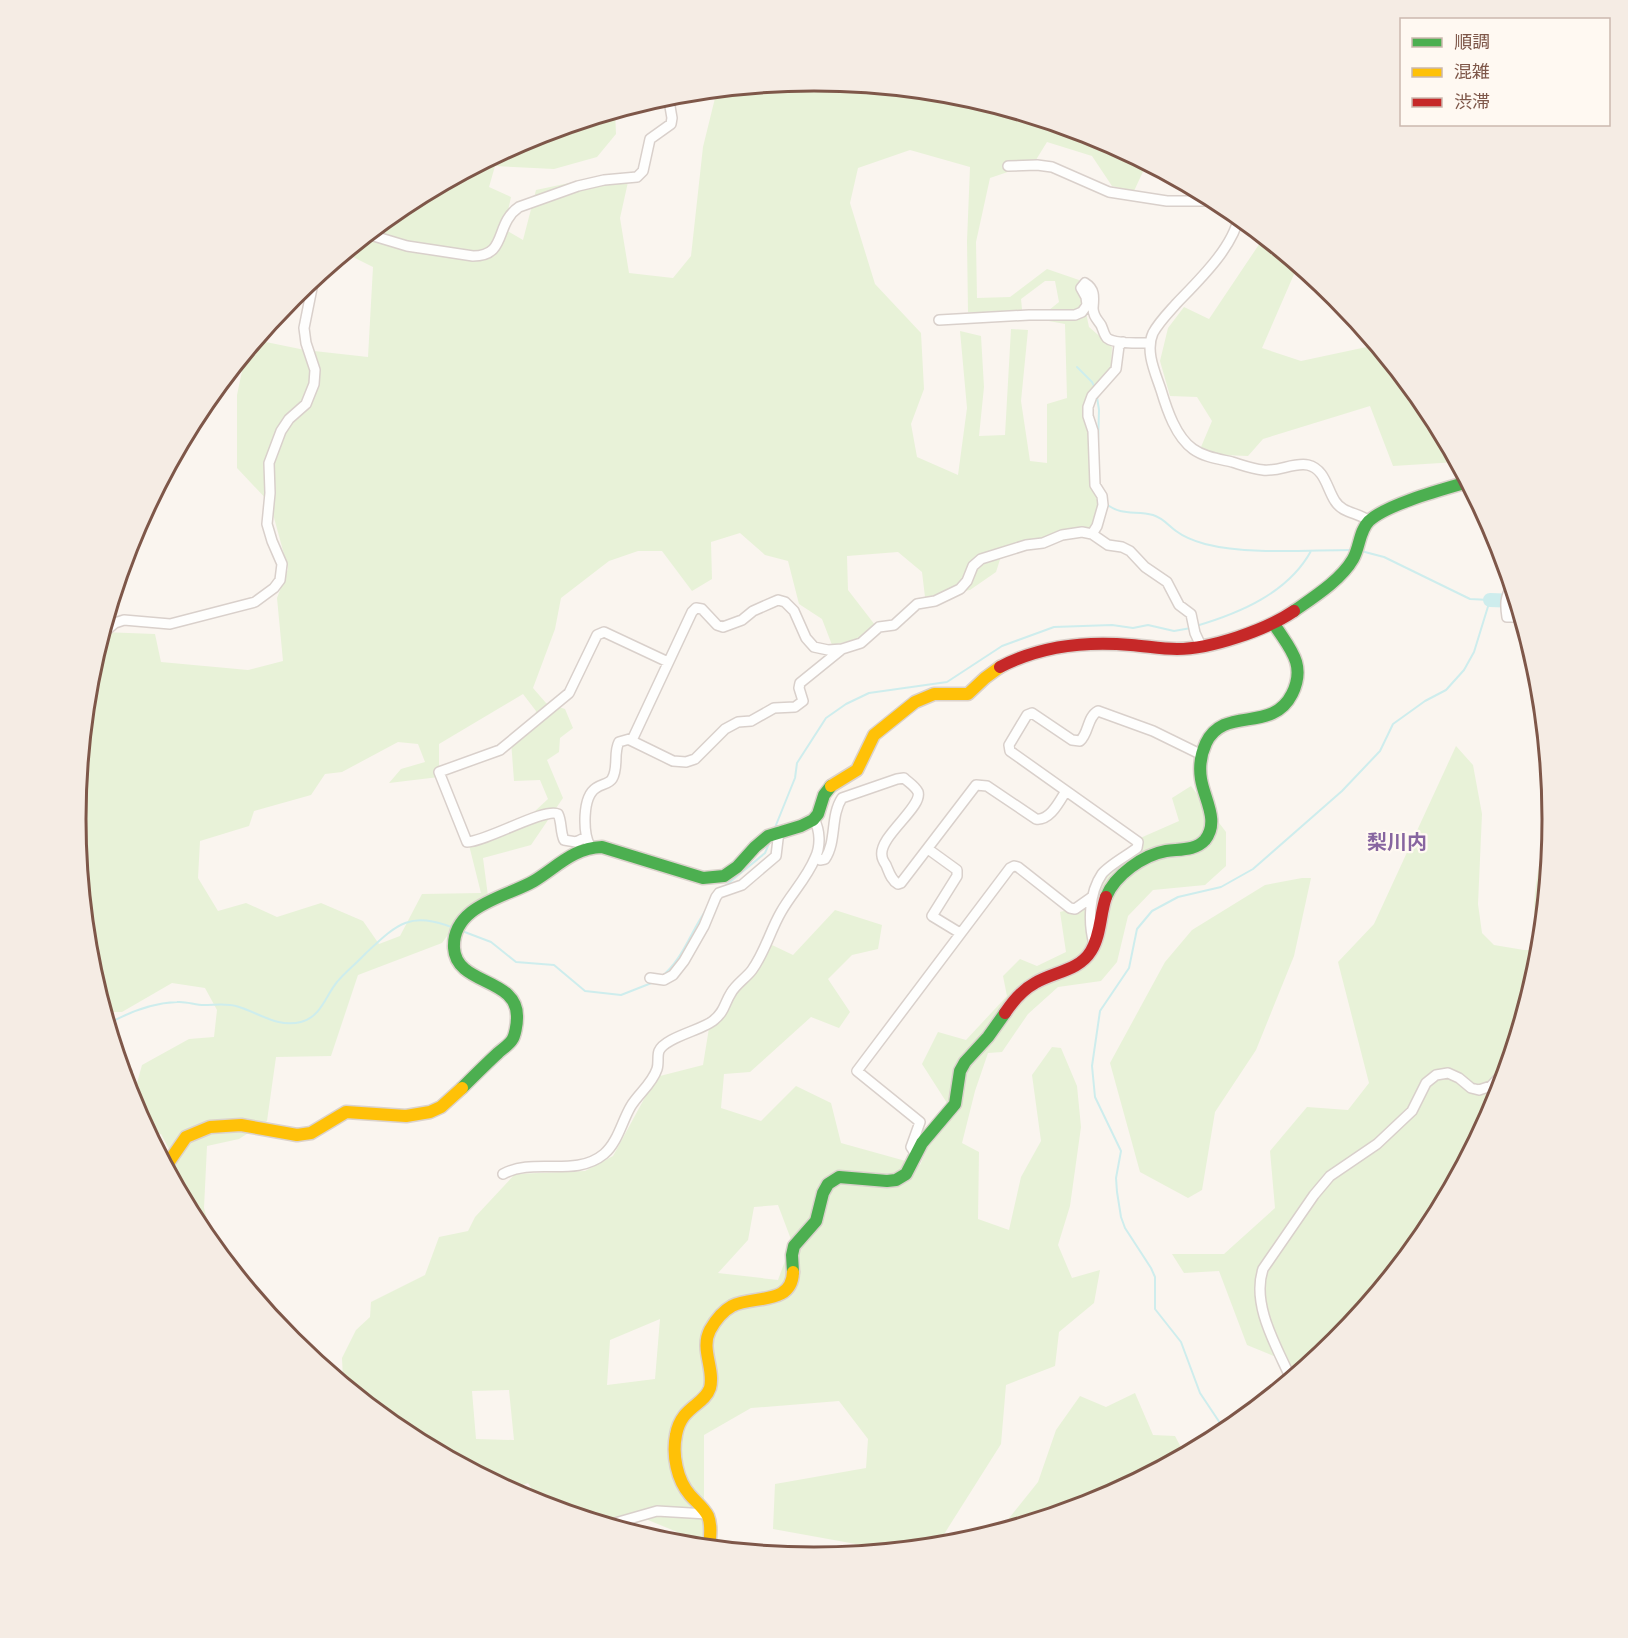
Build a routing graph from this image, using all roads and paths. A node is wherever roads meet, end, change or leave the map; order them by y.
1 (670, 105) edge
2 (1008, 166) dead end
3 (1199, 201) edge
4 (1236, 225) edge
5 (377, 237) edge
6 (311, 293) edge
7 (939, 320) dead end
8 (1123, 342) junction
9 (1150, 343) junction
10 (1460, 484) edge
11 (1369, 520) junction
12 (1092, 534) junction
13 (1507, 595) edge
14 (1514, 617) edge
15 (1274, 624) junction
16 (111, 626) edge
17 (1199, 640) junction
18 (842, 649) junction
19 (668, 662) junction
20 (630, 740) junction
21 (1202, 755) junction
22 (1066, 791) junction
23 (814, 819) junction
24 (779, 831) junction
25 (588, 842) junction
26 (928, 849) junction
27 (816, 857) junction
28 (1092, 897) junction
29 (960, 933) junction
30 (1094, 944) junction
31 (650, 978) dead end
32 (1492, 1085) edge
33 (915, 1153) junction
34 (171, 1159) edge
35 (503, 1174) dead end
36 (1288, 1372) edge
37 (706, 1514) junction
38 (620, 1522) edge
39 (709, 1540) edge

1 - 5 street
2 - 3 street
4 - 9 street
6 - 16 street
7 - 8 street
8 - 9 street
8 - 12 street
9 - 11 street
10 - 11 street
11 - 15 street
12 - 17 street
12 - 18 street
13 - 14 street
15 - 17 street
15 - 21 street
17 - 23 street
18 - 19 street
18 - 20 street
19 - 20 street
19 - 25 street
20 - 25 street
21 - 22 street
21 - 30 street
22 - 26 street
22 - 28 street
23 - 24 street
23 - 27 street
24 - 25 street
24 - 31 street
25 - 34 street
26 - 27 street
26 - 29 street
27 - 35 street
28 - 29 street
28 - 30 street
29 - 33 street
30 - 33 street
32 - 36 street
33 - 37 street
37 - 38 street
37 - 39 street

